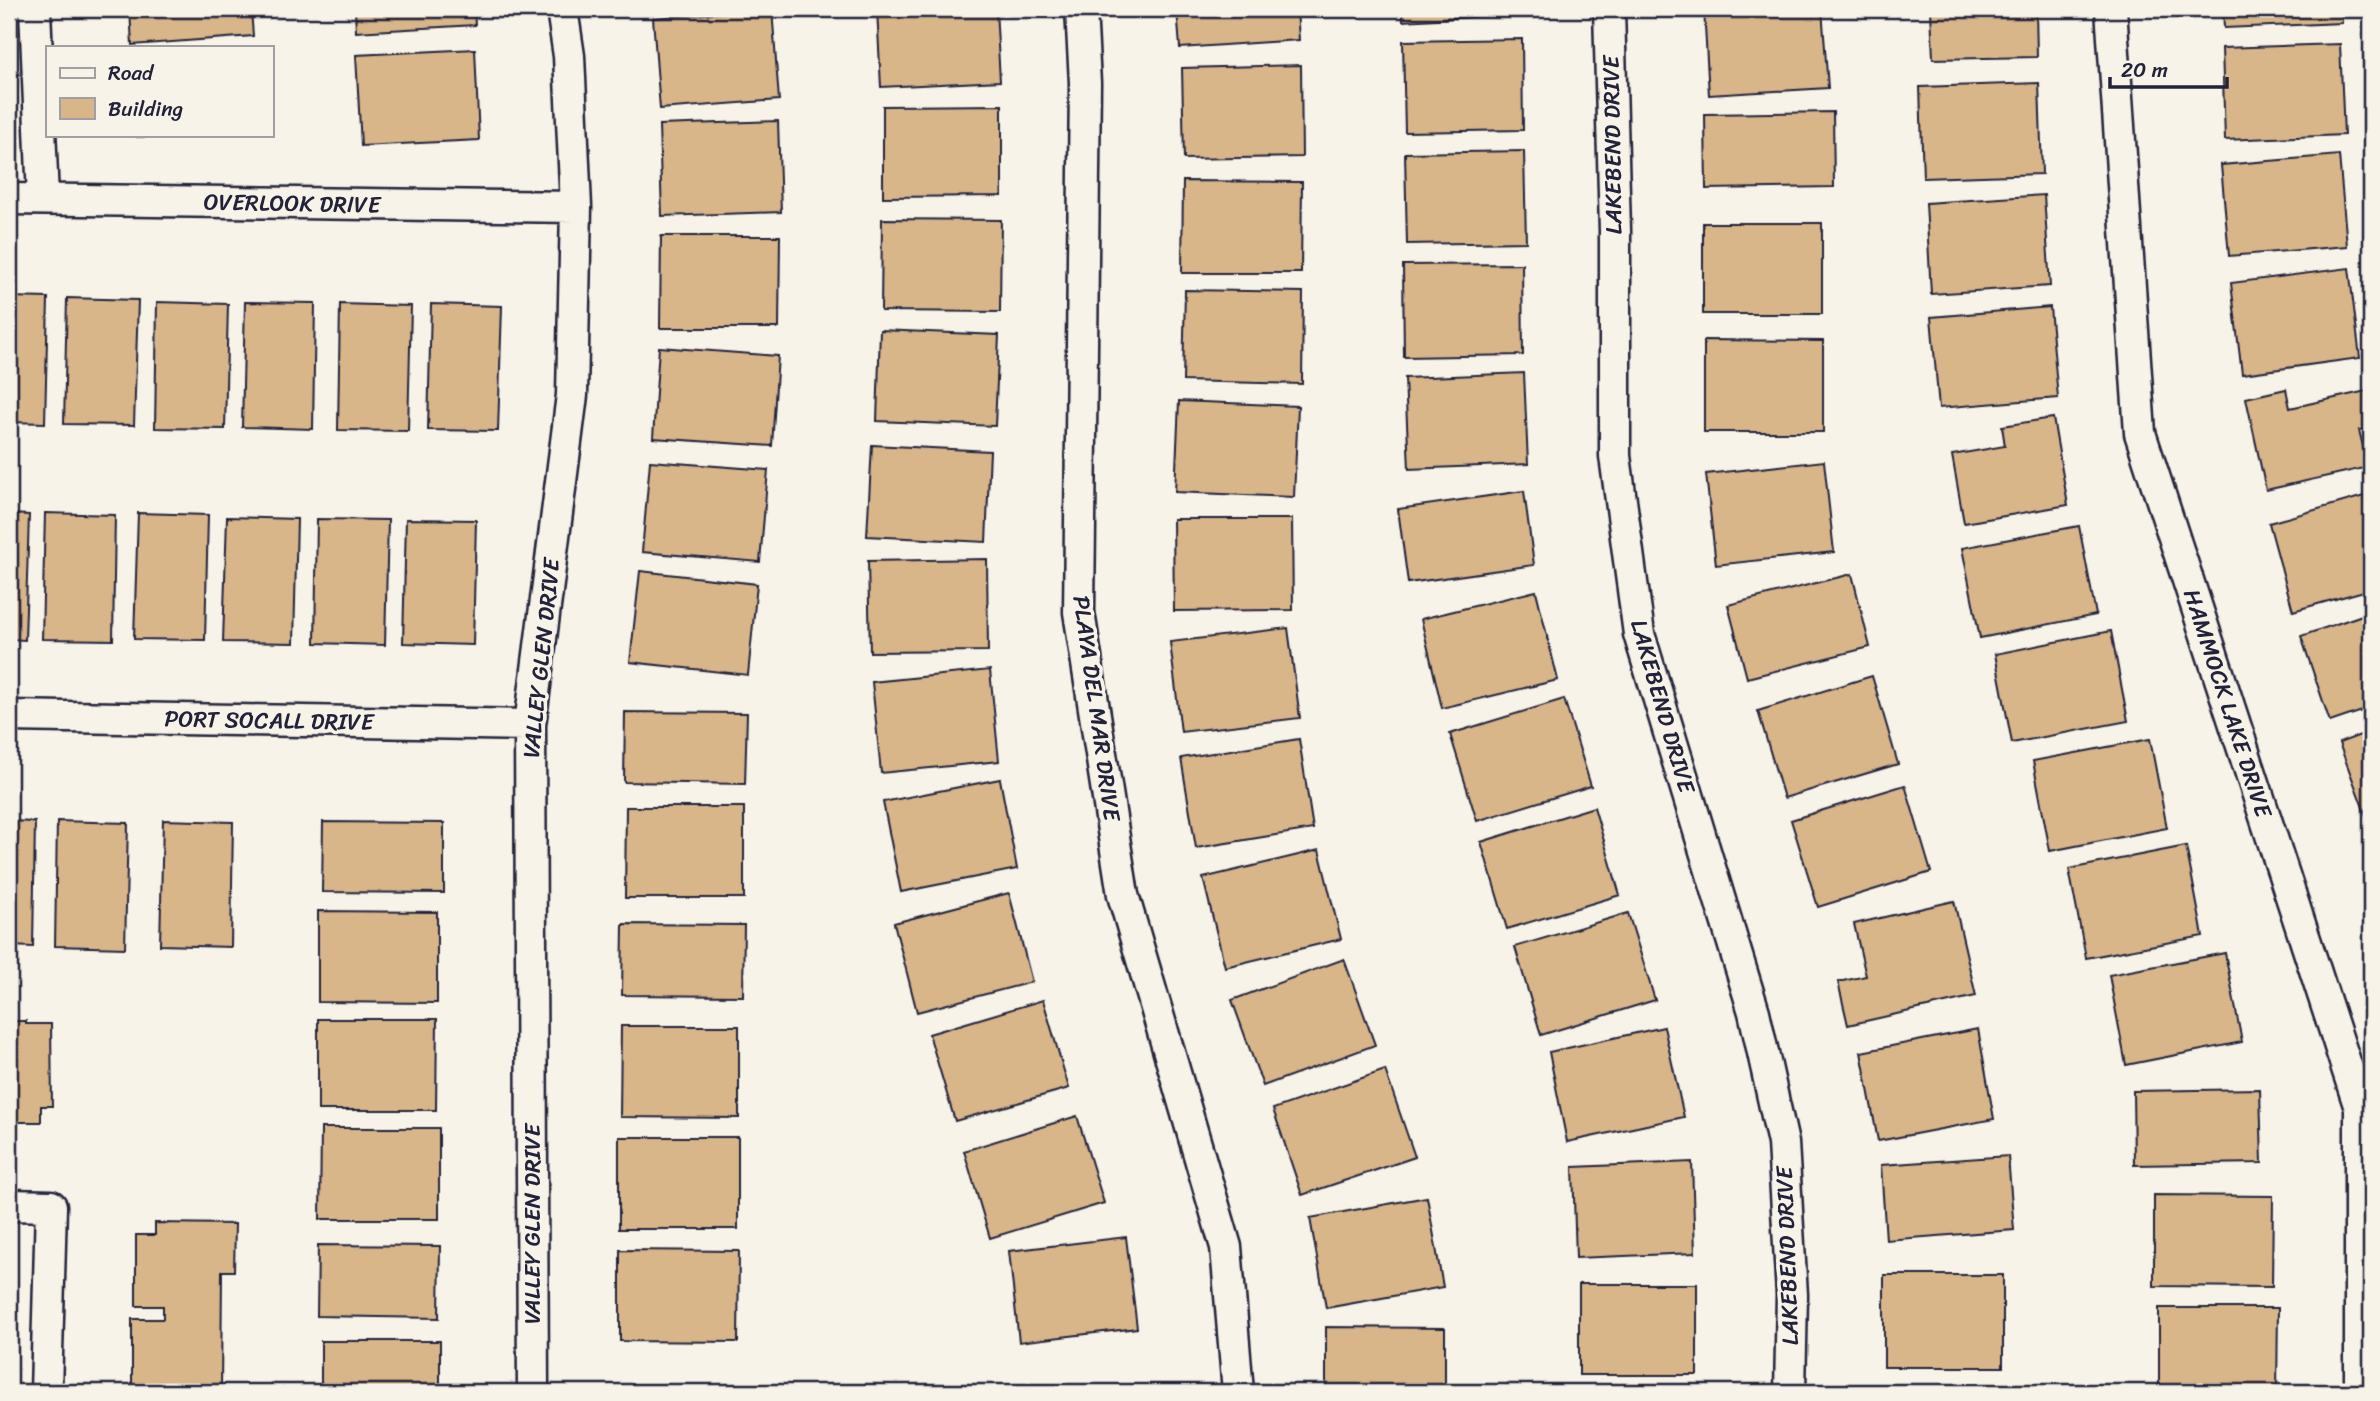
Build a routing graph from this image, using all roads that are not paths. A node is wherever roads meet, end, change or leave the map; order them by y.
1 (35, 9) edge
2 (562, 9) edge
3 (1081, 9) edge
4 (1609, 9) edge
5 (2111, 9) edge
6 (9, 199) edge
7 (43, 199) junction
8 (576, 207) junction
9 (9, 716) edge
10 (530, 725) junction
11 (9, 1205) edge
12 (46, 1392) edge
13 (533, 1392) edge
14 (1238, 1392) edge
15 (1790, 1392) edge
16 (2360, 1392) edge

1 - 7 street
2 - 8 street, VALLEY GLEN DRIVE
3 - 14 street, PLAYA DEL MAR DRIVE
4 - 15 street, LAKEBEND DRIVE
5 - 16 street, HAMMOCK LAKE DRIVE
6 - 7 street, OVERLOOK DRIVE
7 - 8 street, OVERLOOK DRIVE
8 - 10 street, VALLEY GLEN DRIVE
9 - 10 street, PORT SOCALL DRIVE
10 - 13 street, VALLEY GLEN DRIVE
11 - 12 street

